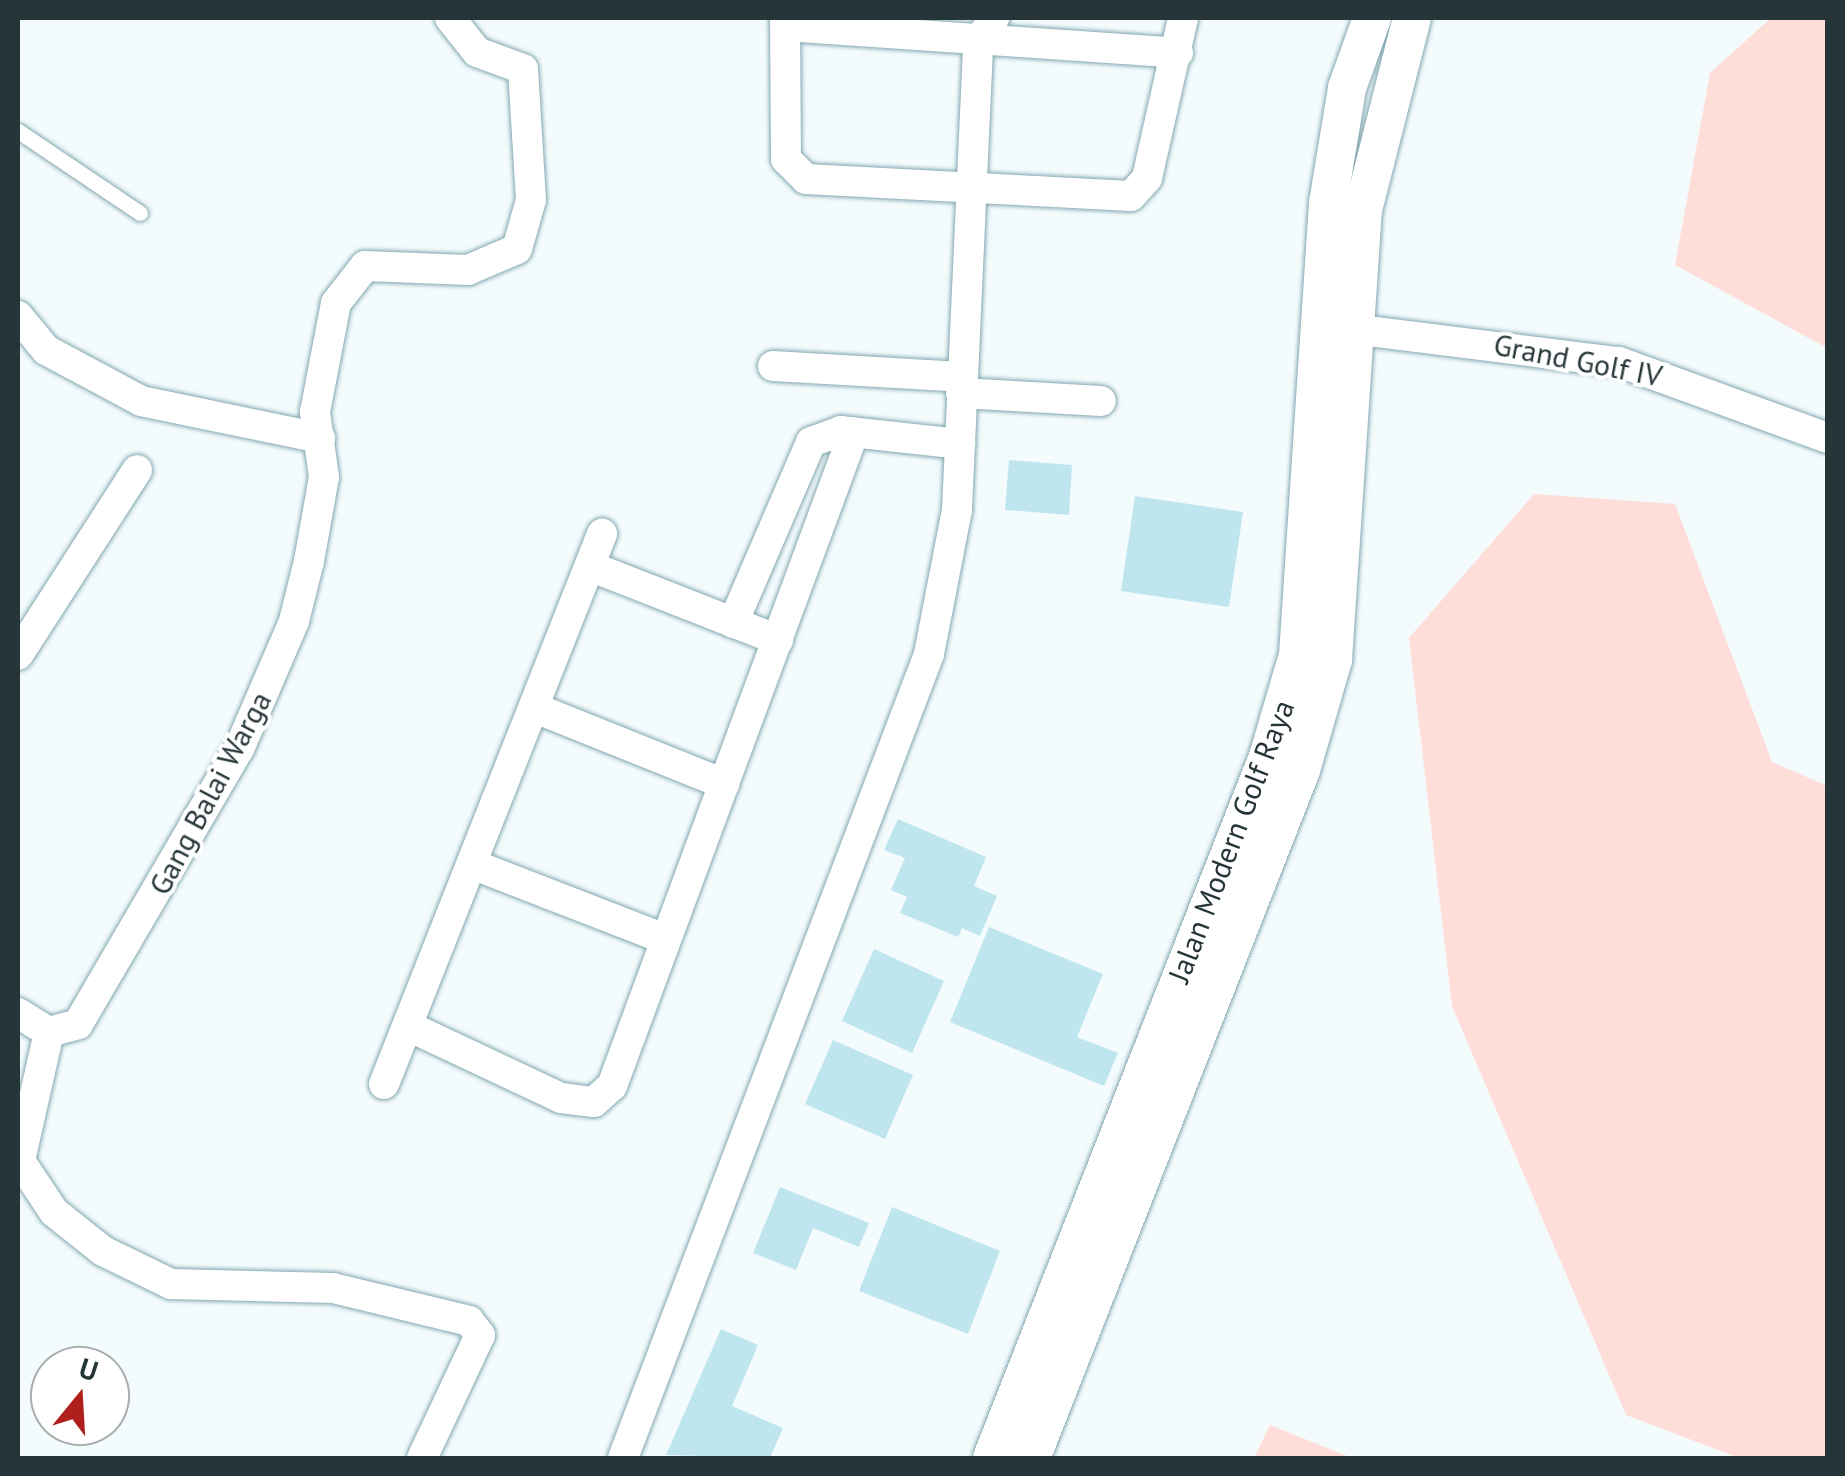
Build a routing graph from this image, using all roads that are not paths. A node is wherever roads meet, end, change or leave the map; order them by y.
1 (450, 18) edge
2 (1183, 18) edge
3 (1372, 18) edge
4 (1412, 18) edge
5 (785, 22) edge
6 (986, 30) edge
7 (1178, 53) junction
8 (18, 131) edge
9 (970, 191) junction
10 (140, 213) dead end
11 (18, 316) edge
12 (1318, 326) junction
13 (1357, 328) junction
14 (774, 366) dead end
15 (962, 385) junction
16 (1102, 401) dead end
17 (854, 432) junction
18 (320, 438) junction
19 (1828, 438) edge
20 (960, 444) junction
21 (137, 470) dead end
22 (602, 534) dead end
23 (592, 567) junction
24 (733, 623) junction
25 (778, 640) junction
26 (18, 655) edge
27 (536, 708) junction
28 (724, 784) junction
29 (474, 865) junction
30 (665, 939) junction
31 (18, 1012) edge
32 (408, 1026) junction
33 (49, 1032) junction
34 (384, 1084) dead end
35 (19, 1163) edge
36 (422, 1458) edge
37 (623, 1458) edge
38 (992, 1458) edge
39 (1031, 1458) edge

1 - 18 street, Gang Balai Warga
2 - 7 street
3 - 12 street, Jalan Modern Golf Raya
4 - 13 street, Jalan Modern Golf Raya
5 - 6 street
5 - 9 street
6 - 7 street
6 - 9 street
7 - 9 street
8 - 10 lane
9 - 15 street
11 - 18 street
12 - 13 street, Grand Golf IV
12 - 38 street, Jalan Modern Golf Raya
13 - 19 street, Grand Golf IV
13 - 39 street, Jalan Modern Golf Raya
14 - 15 street
15 - 16 street
15 - 20 street
17 - 20 street
17 - 24 street
17 - 25 street
18 - 33 street, Gang Balai Warga
20 - 37 street
21 - 26 street
22 - 23 street
23 - 24 street
23 - 27 street
24 - 25 street
25 - 28 street
27 - 28 street
27 - 29 street
28 - 30 street
29 - 30 street
29 - 32 street
30 - 32 street
31 - 33 street
32 - 34 street
33 - 35 street
35 - 36 street

